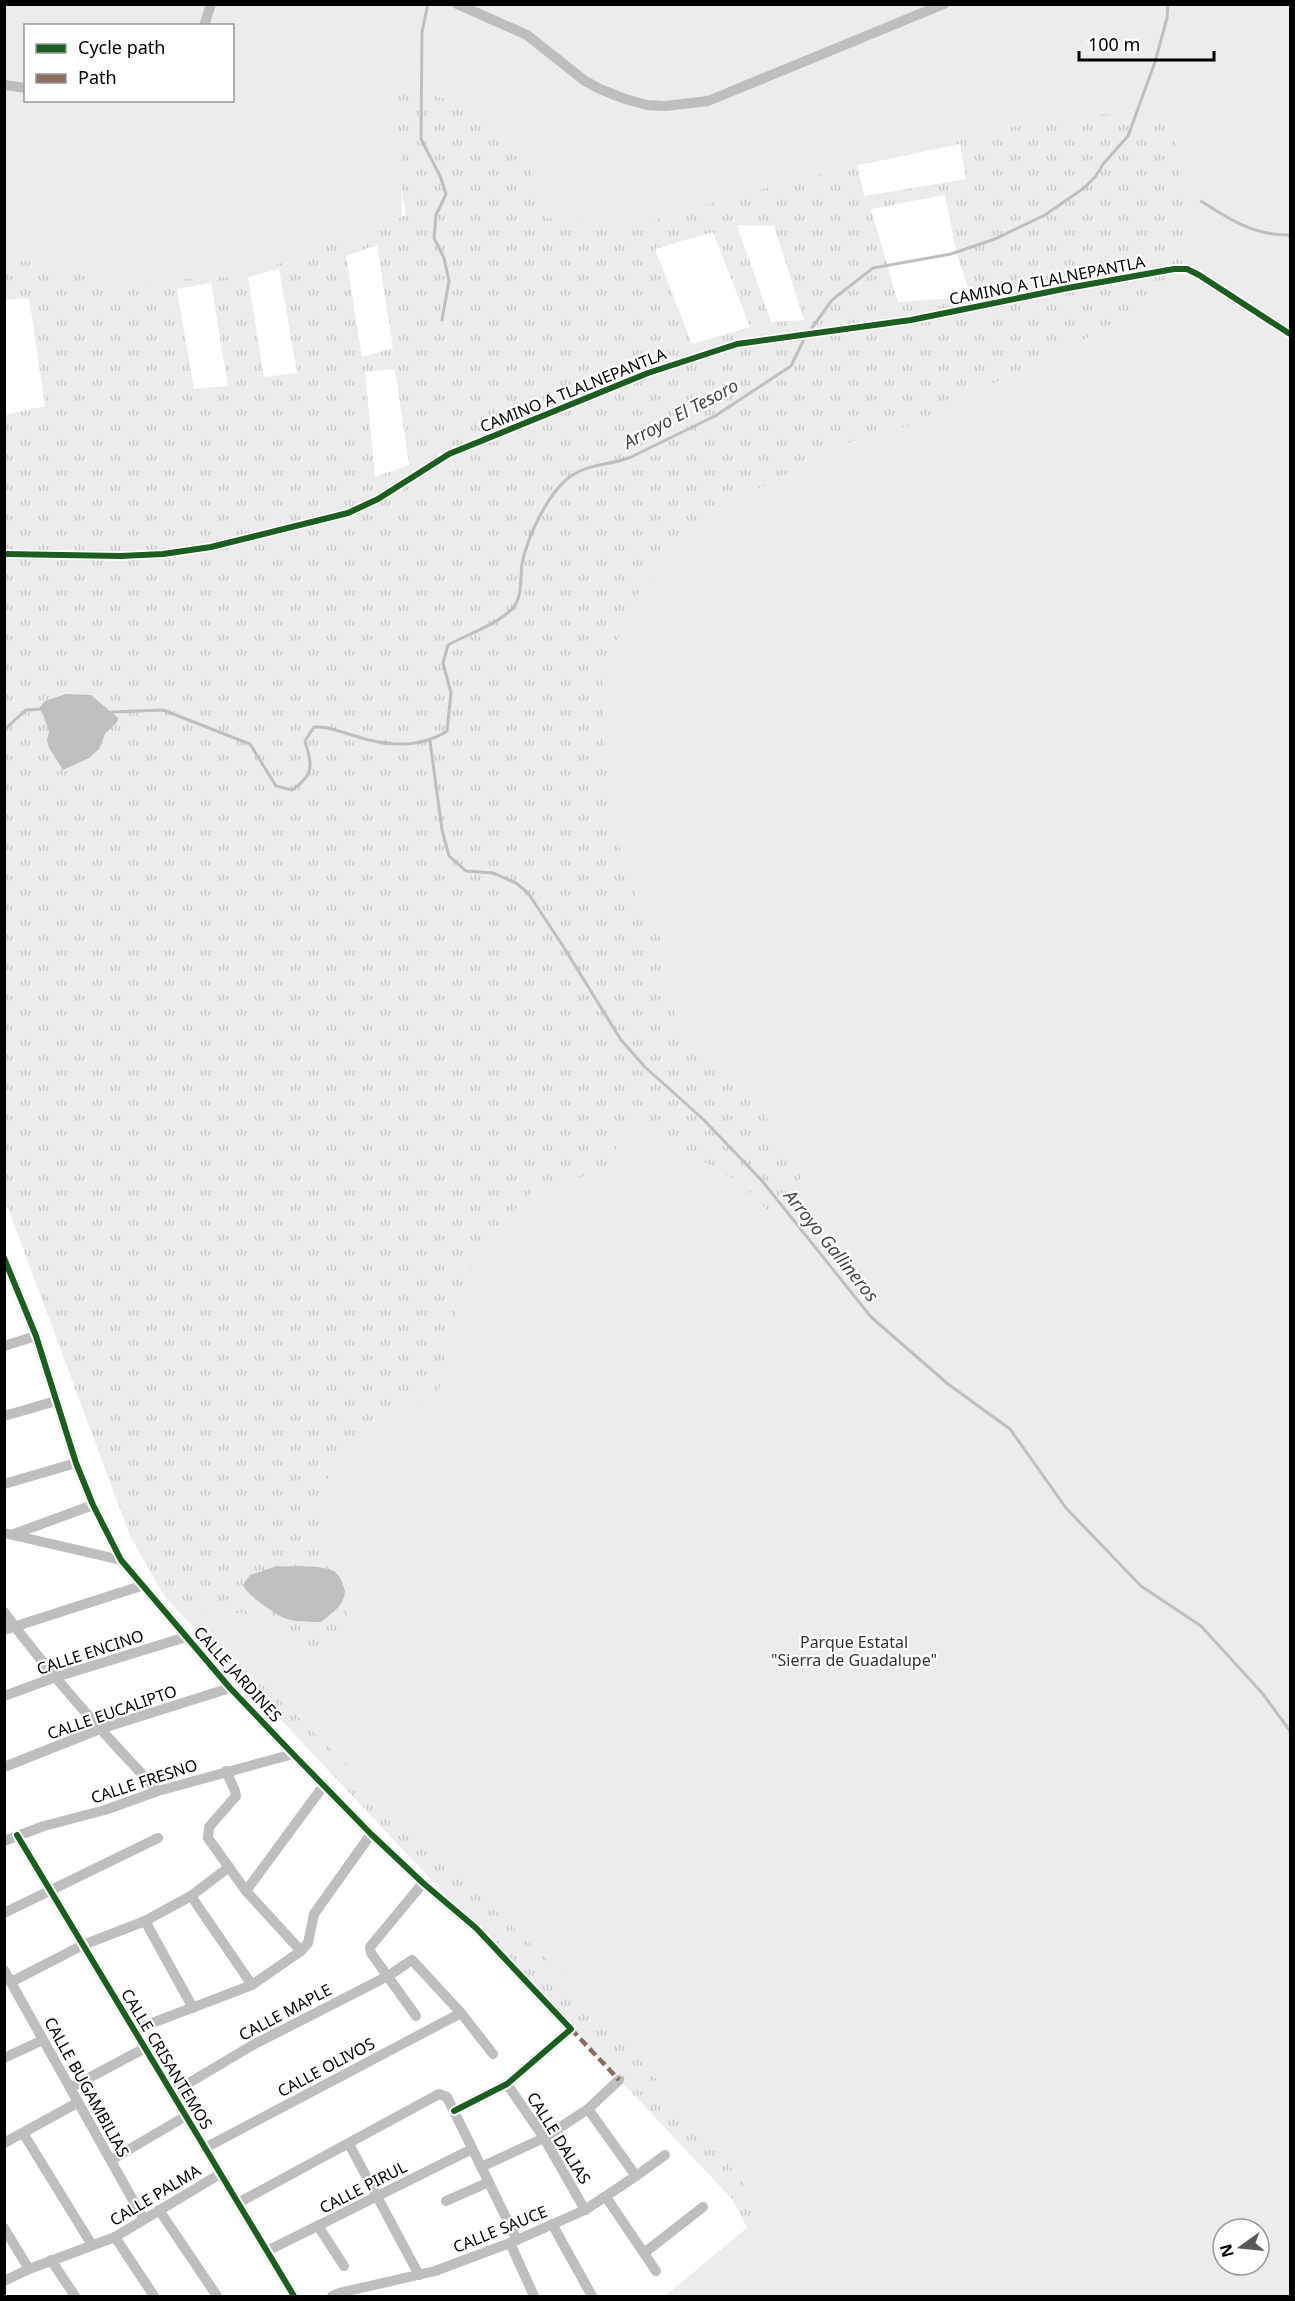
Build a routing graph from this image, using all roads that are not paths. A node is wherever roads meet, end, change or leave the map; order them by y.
1 (211, 4) edge
2 (458, 4) edge
3 (944, 4) edge
4 (205, 24) edge
5 (4, 85) edge
6 (24, 88) edge
7 (1290, 334) edge
8 (4, 554) edge
9 (4, 1258) edge
10 (8, 1276) edge
11 (36, 1336) junction
12 (4, 1346) edge
13 (56, 1401) junction
14 (4, 1416) edge
15 (76, 1463) junction
16 (4, 1484) edge
17 (93, 1505) junction
18 (9, 1534) edge
19 (121, 1560) junction
20 (141, 1586) junction
21 (4, 1612) edge
22 (10, 1628) edge
23 (186, 1637) junction
24 (56, 1677) junction
25 (231, 1688) junction
26 (4, 1696) edge
27 (100, 1729) junction
28 (293, 1754) junction
29 (4, 1767) edge
30 (226, 1771) junction
31 (324, 1785) junction
32 (158, 1791) junction
33 (371, 1834) junction
34 (17, 1835) junction
35 (158, 1838) dead end
36 (4, 1841) edge
37 (229, 1867) junction
38 (423, 1883) junction
39 (50, 1890) junction
40 (246, 1891) junction
41 (191, 1896) junction
42 (4, 1913) edge
43 (145, 1921) junction
44 (83, 1945) junction
45 (301, 1951) junction
46 (7, 1975) edge
47 (388, 1976) junction
48 (252, 1985) junction
49 (194, 2008) junction
50 (461, 2013) junction
51 (416, 2016) dead end
52 (134, 2030) junction
53 (43, 2040) junction
54 (145, 2048) junction
55 (493, 2054) dead end
56 (4, 2058) edge
57 (619, 2079) dead end
58 (507, 2084) junction
59 (69, 2088) junction
60 (172, 2093) junction
61 (77, 2103) junction
62 (588, 2109) junction
63 (454, 2111) junction
64 (186, 2116) junction
65 (23, 2133) junction
66 (544, 2138) junction
67 (4, 2144) edge
68 (349, 2144) junction
69 (205, 2148) junction
70 (472, 2149) junction
71 (664, 2155) dead end
72 (111, 2160) junction
73 (481, 2166) junction
74 (220, 2174) junction
75 (636, 2176) junction
76 (489, 2181) junction
77 (377, 2197) junction
78 (606, 2197) junction
79 (446, 2202) dead end
80 (238, 2203) junction
81 (703, 2207) dead end
82 (159, 2210) junction
83 (585, 2210) junction
84 (143, 2218) junction
85 (552, 2224) junction
86 (318, 2226) junction
87 (4, 2228) edge
88 (115, 2237) junction
89 (514, 2241) junction
90 (92, 2245) junction
91 (267, 2251) junction
92 (644, 2253) junction
93 (51, 2260) junction
94 (344, 2266) dead end
95 (29, 2269) junction
96 (656, 2271) dead end
97 (419, 2275) junction
98 (4, 2281) edge
99 (75, 2296) edge
100 (154, 2296) edge
101 (218, 2296) edge
102 (294, 2296) edge
103 (332, 2296) edge
104 (534, 2296) edge
105 (592, 2296) edge

1 - 4 street
2 - 3 street
5 - 6 street
7 - 8 street, CAMINO A TLALNEPANTLA
9 - 10 street, CALLE JARDINES
10 - 11 street, CALLE JARDINES
11 - 12 street
11 - 13 street, CALLE JARDINES
13 - 14 street
13 - 15 street, CALLE JARDINES
15 - 16 street
15 - 17 street, CALLE JARDINES
17 - 18 street
17 - 19 street, CALLE JARDINES
18 - 19 street
19 - 20 street, CALLE JARDINES
20 - 22 street
20 - 23 street, CALLE JARDINES
21 - 22 street
22 - 24 street
23 - 24 street, CALLE ENCINO
23 - 25 street, CALLE JARDINES
24 - 26 street, CALLE ENCINO
24 - 27 street
25 - 27 street, CALLE EUCALIPTO
25 - 28 street, CALLE JARDINES
27 - 29 street, CALLE EUCALIPTO
27 - 32 street
28 - 30 street, CALLE FRESNO
28 - 31 street, CALLE JARDINES
30 - 32 street, CALLE FRESNO
30 - 37 street
31 - 33 street, CALLE JARDINES
31 - 40 street
32 - 34 street, CALLE FRESNO
33 - 38 street, CALLE JARDINES
33 - 45 street
34 - 36 street, CALLE FRESNO
34 - 39 street, CALLE CRISANTEMOS
35 - 39 street
37 - 40 street
37 - 41 street
38 - 47 street
38 - 58 street, CALLE JARDINES
39 - 42 street
39 - 44 street, CALLE CRISANTEMOS
40 - 45 street
41 - 43 street
41 - 48 street
43 - 44 street
43 - 49 street
44 - 46 street
44 - 52 street, CALLE CRISANTEMOS
45 - 48 street
46 - 53 street, CALLE BUGAMBILIAS
47 - 50 street, CALLE MAPLE
47 - 51 street
47 - 60 street, CALLE MAPLE
48 - 49 street
49 - 52 street
50 - 55 street
50 - 69 street, CALLE OLIVOS
52 - 54 street, CALLE CRISANTEMOS
53 - 56 street
53 - 59 street, CALLE BUGAMBILIAS
54 - 59 street
54 - 60 street, CALLE CRISANTEMOS
57 - 62 street
58 - 63 street
58 - 66 street, CALLE DALIAS
59 - 61 street, CALLE BUGAMBILIAS
60 - 64 street, CALLE CRISANTEMOS
61 - 65 street
61 - 72 street, CALLE BUGAMBILIAS
62 - 66 street
62 - 75 street
63 - 68 street
63 - 70 street
64 - 69 street, CALLE CRISANTEMOS
64 - 72 street
65 - 67 street
65 - 90 street
66 - 73 street
66 - 83 street, CALLE DALIAS
68 - 77 street
68 - 80 street
69 - 74 street, CALLE CRISANTEMOS
70 - 73 street
70 - 77 street, CALLE PIRUL
71 - 75 street, CALLE SAUCE
72 - 84 street, CALLE BUGAMBILIAS
73 - 76 street
74 - 80 street, CALLE CRISANTEMOS
74 - 82 street, CALLE PALMA
75 - 78 street, CALLE SAUCE
76 - 79 street
76 - 89 street
77 - 86 street, CALLE PIRUL
77 - 97 street
78 - 83 street, CALLE SAUCE
78 - 92 street
80 - 91 street, CALLE CRISANTEMOS
81 - 92 street
82 - 84 street, CALLE PALMA
82 - 101 street
83 - 85 street, CALLE SAUCE
84 - 88 street, CALLE PALMA
85 - 89 street, CALLE SAUCE
85 - 105 street
86 - 91 street, CALLE PIRUL
86 - 94 street
87 - 95 street
88 - 90 street, CALLE PALMA
88 - 100 street
89 - 97 street, CALLE SAUCE
89 - 104 street
90 - 93 street, CALLE PALMA
91 - 102 street, CALLE CRISANTEMOS
92 - 96 street
93 - 95 street, CALLE PALMA
93 - 99 street
95 - 98 street, CALLE PALMA
97 - 103 street, CALLE SAUCE

